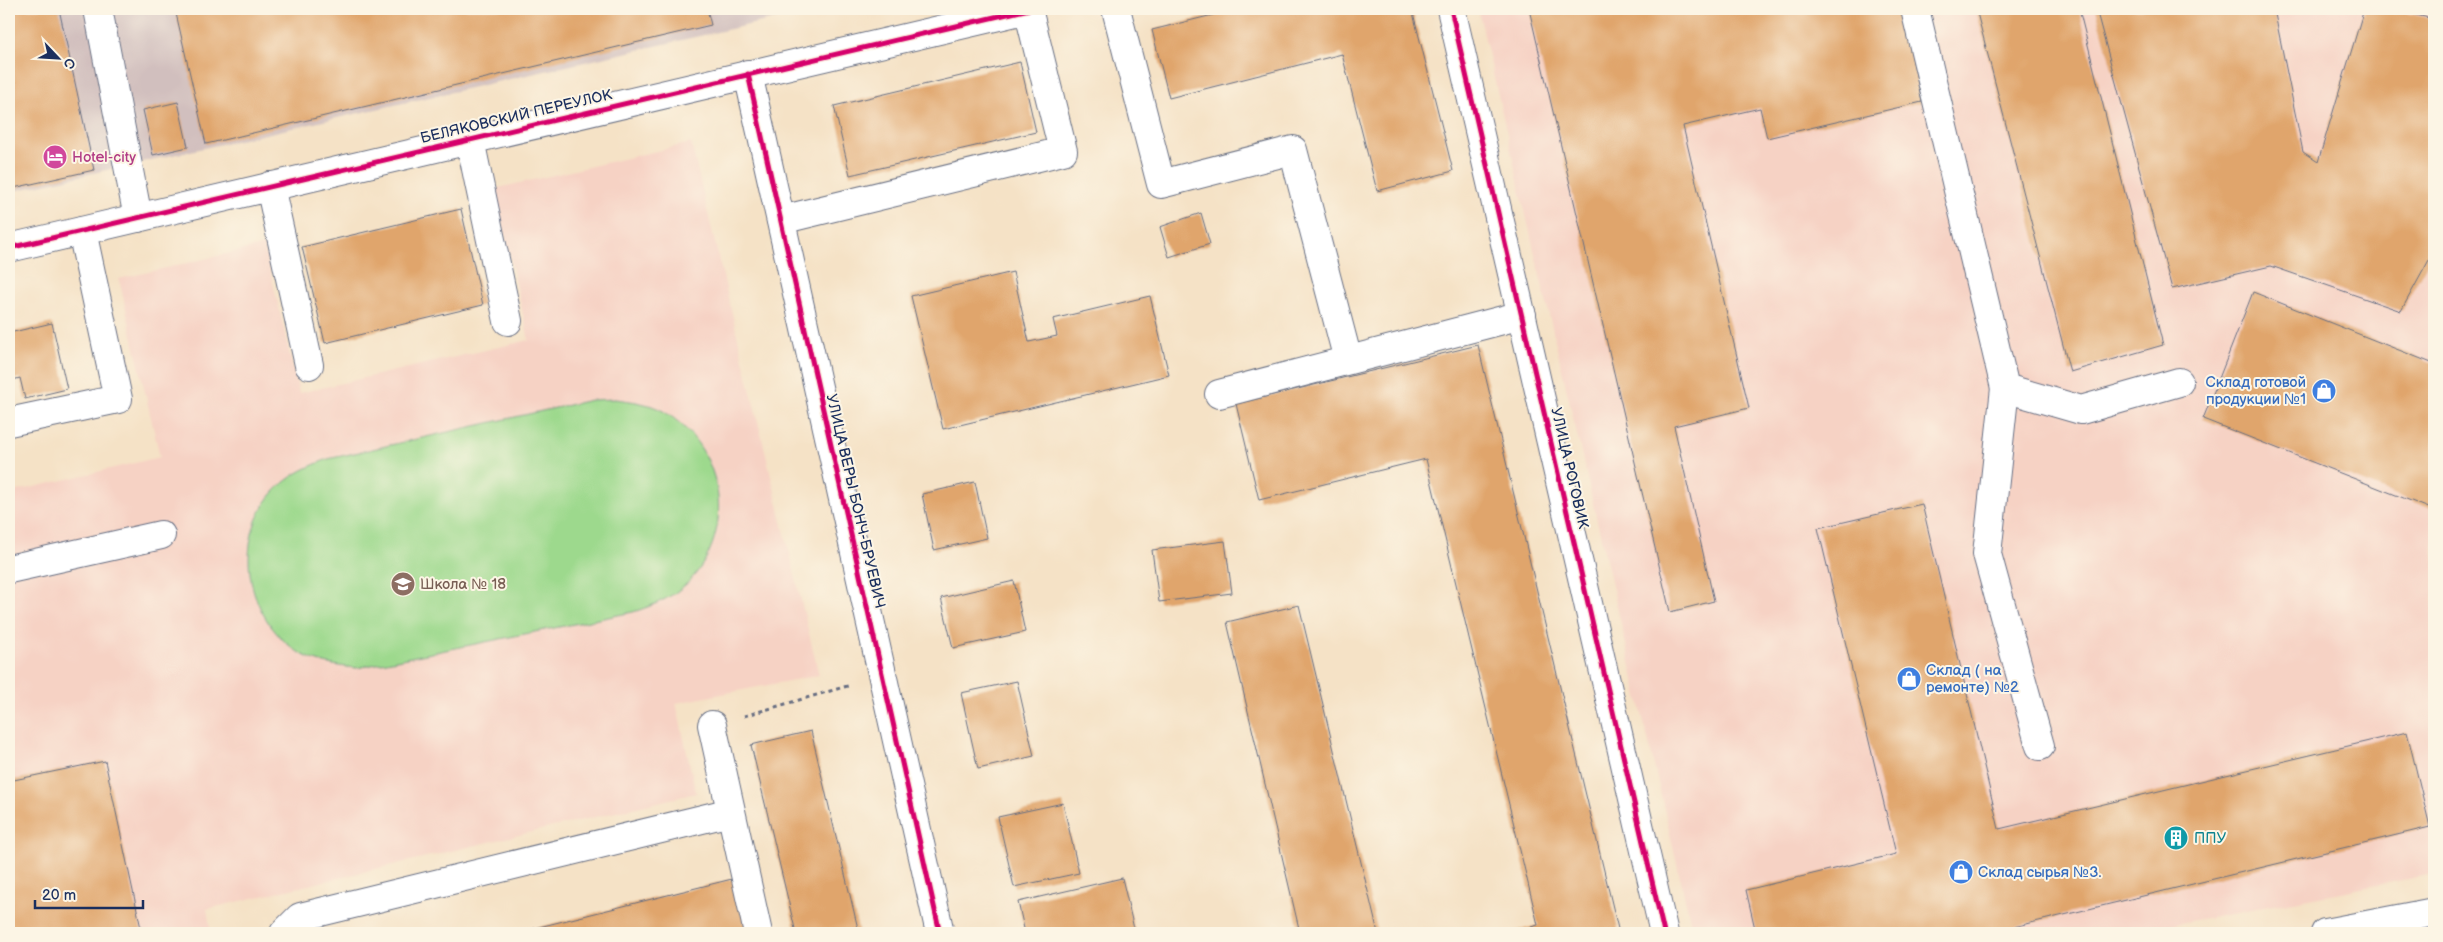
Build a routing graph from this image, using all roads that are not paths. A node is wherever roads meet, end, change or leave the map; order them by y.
1 (98, 9) edge
2 (1028, 9) edge
3 (1116, 9) edge
4 (1451, 9) edge
5 (1915, 9) edge
6 (748, 74) junction
7 (470, 140) junction
8 (270, 186) junction
9 (138, 218) junction
10 (781, 220) junction
11 (82, 231) junction
12 (9, 248) edge
13 (1522, 315) junction
14 (508, 321) dead end
15 (1348, 360) junction
16 (309, 365) dead end
17 (2179, 382) dead end
18 (2005, 388) junction
19 (1219, 394) dead end
20 (9, 422) edge
21 (161, 535) dead end
22 (9, 569) edge
23 (712, 725) road end
24 (2040, 746) dead end
25 (731, 812) junction
26 (2434, 912) edge
27 (284, 933) edge
28 (758, 933) edge
29 (940, 933) edge
30 (1664, 933) edge
31 (2325, 933) edge

1 - 9 street
2 - 6 street, БЕЛЯКОВСКИЙ ПЕРЕУЛОК
2 - 10 street
3 - 15 street
4 - 13 street, УЛИЦА РОГОВИК
5 - 18 street
6 - 7 street, БЕЛЯКОВСКИЙ ПЕРЕУЛОК
6 - 10 street, УЛИЦА ВЕРЫ БОНЧ-БРУЕВИЧ
7 - 8 street, БЕЛЯКОВСКИЙ ПЕРЕУЛОК
7 - 14 street
8 - 9 street, БЕЛЯКОВСКИЙ ПЕРЕУЛОК
8 - 16 street
9 - 11 street, БЕЛЯКОВСКИЙ ПЕРЕУЛОК
10 - 29 street, УЛИЦА ВЕРЫ БОНЧ-БРУЕВИЧ
11 - 12 street, БЕЛЯКОВСКИЙ ПЕРЕУЛОК
11 - 20 street
13 - 15 street
13 - 30 street, УЛИЦА РОГОВИК
15 - 19 street
17 - 18 street
18 - 24 street
21 - 22 street
23 - 25 street
25 - 27 street
25 - 28 street
26 - 31 street

